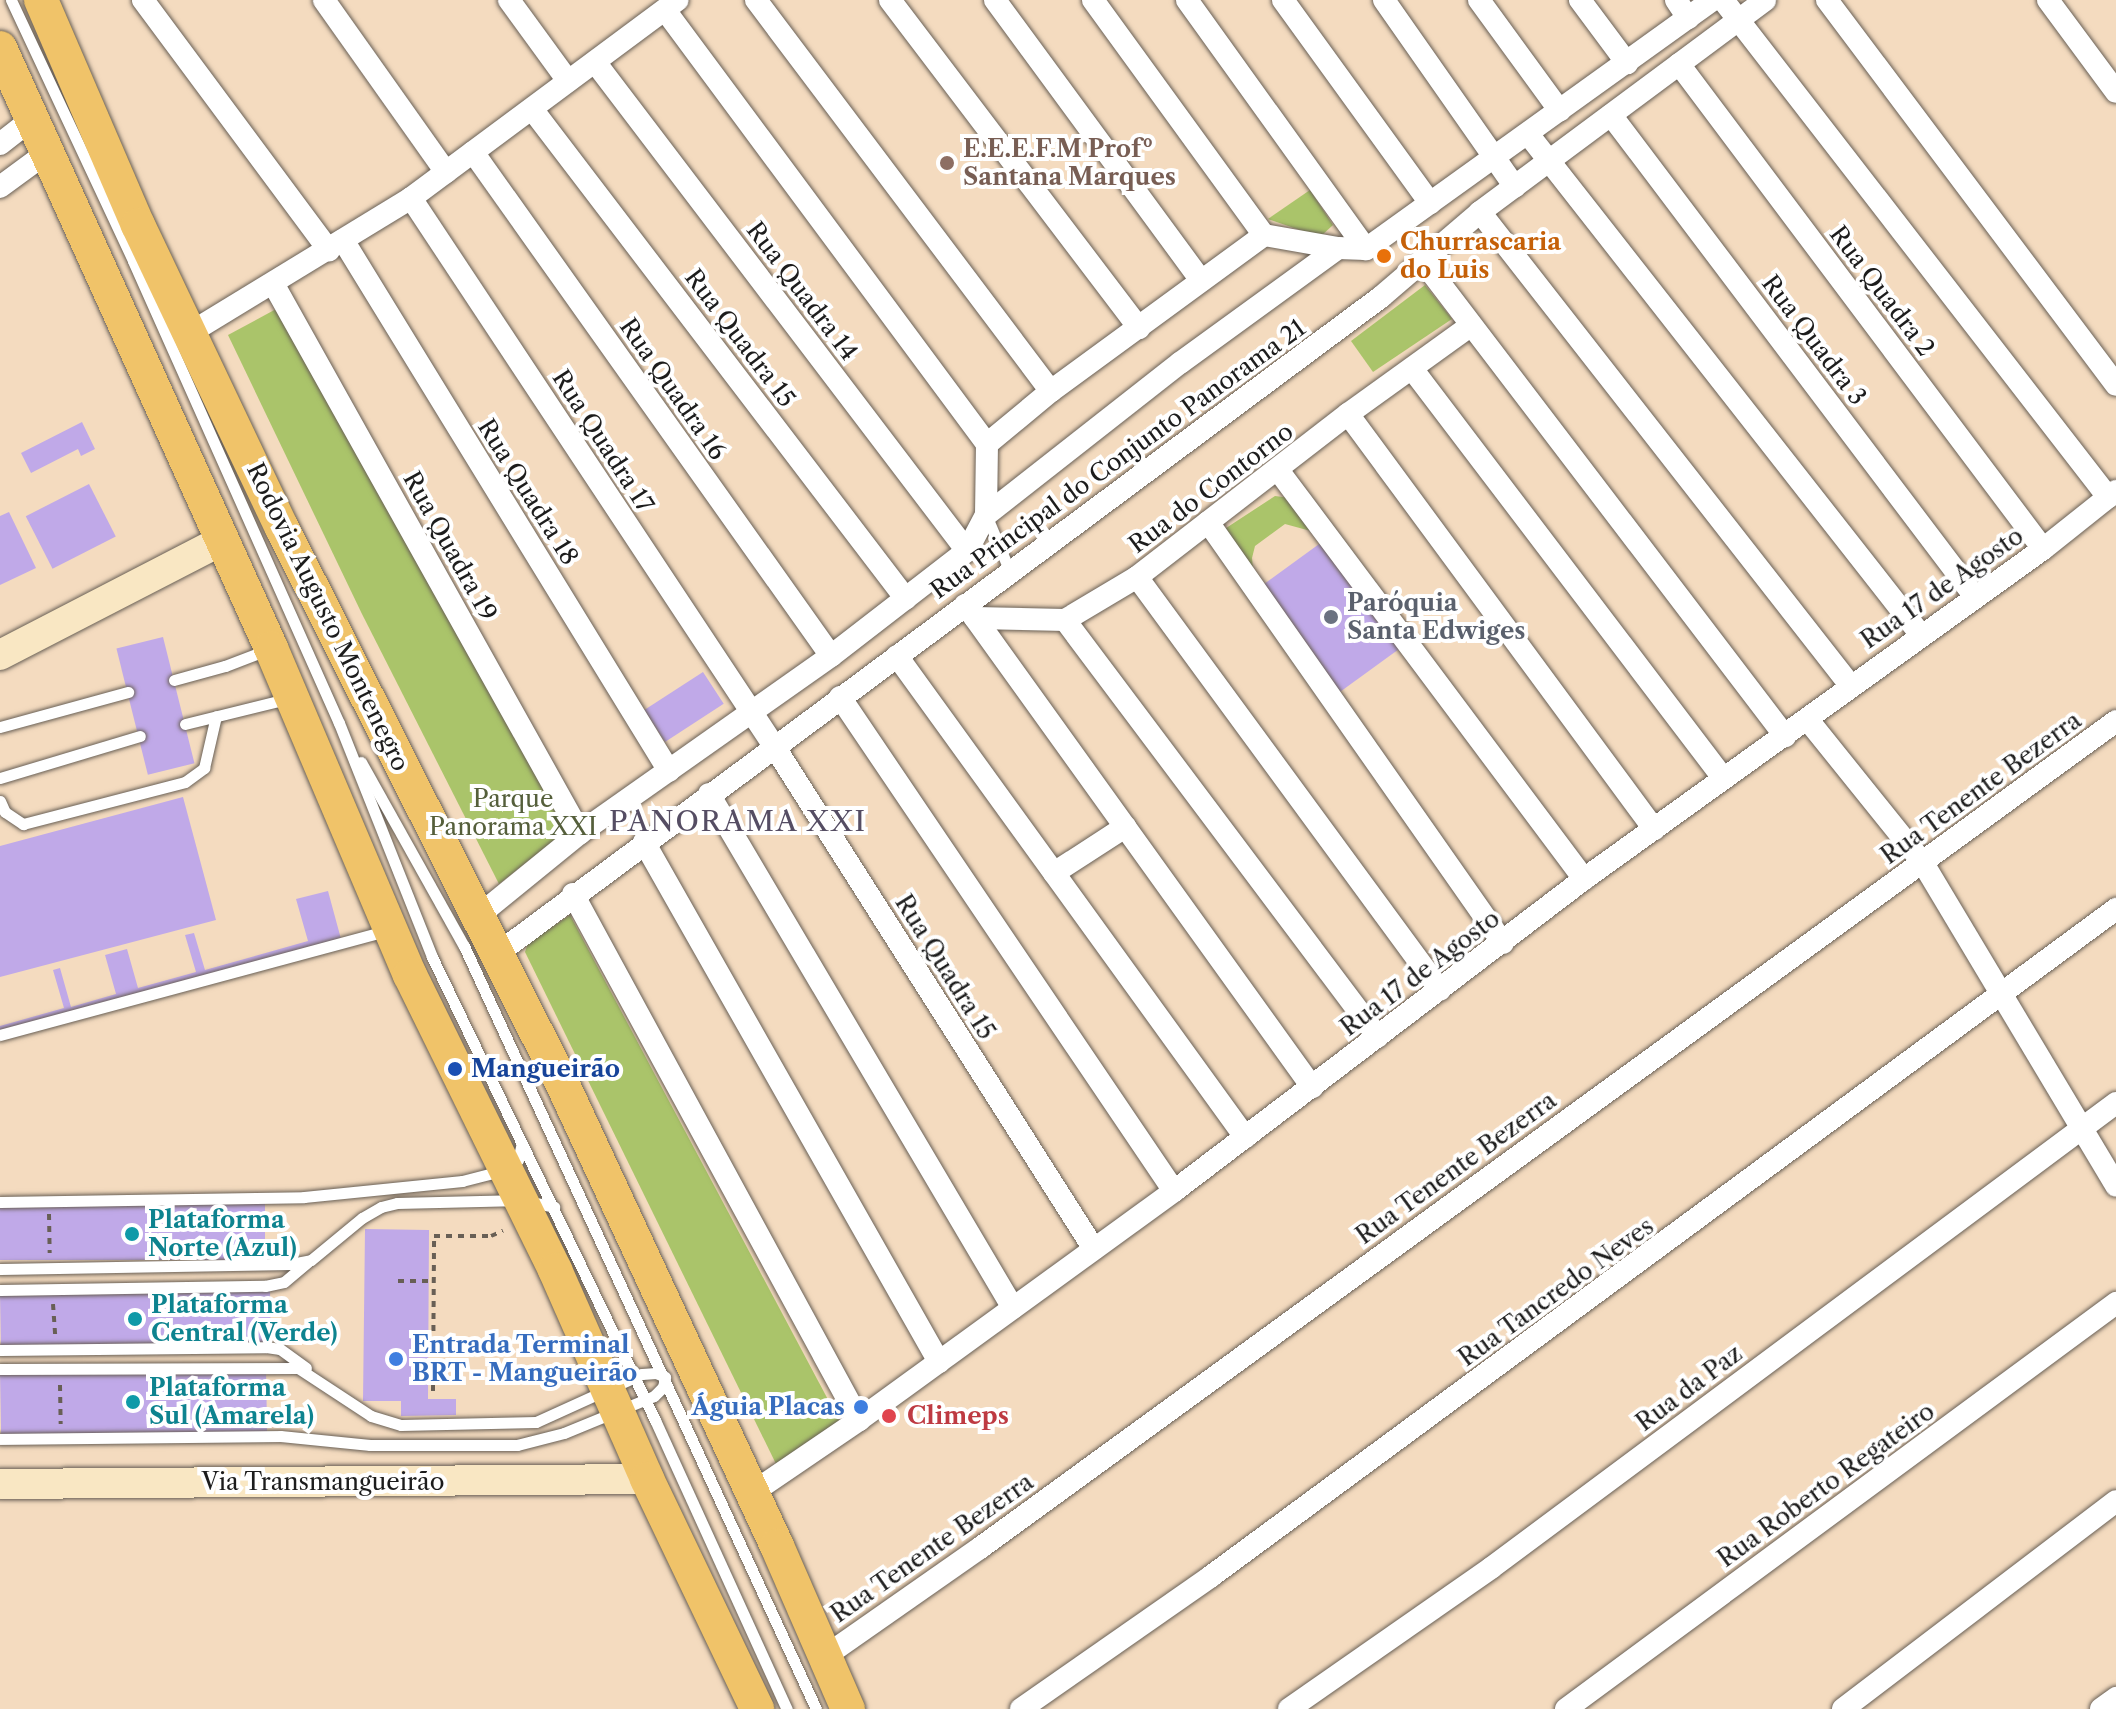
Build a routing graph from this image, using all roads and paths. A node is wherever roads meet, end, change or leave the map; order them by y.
1 (11, 0) edge
2 (41, 0) edge
3 (143, 0) edge
4 (324, 0) edge
5 (509, 0) edge
6 (756, 0) edge
7 (890, 0) edge
8 (995, 0) edge
9 (1093, 0) edge
10 (1187, 0) edge
11 (1283, 0) edge
12 (1384, 0) edge
13 (1479, 0) edge
14 (1580, 0) edge
15 (1712, 0) edge
16 (1723, 0) edge
17 (1765, 0) edge
18 (1827, 0) edge
19 (2048, 0) edge
20 (672, 5) edge
21 (1682, 9) edge
22 (1740, 20) junction
23 (0, 48) edge
24 (595, 62) junction
25 (1627, 63) junction
26 (1679, 64) junction
27 (568, 81) junction
28 (2116, 92) edge
29 (532, 109) junction
30 (1560, 111) junction
31 (1611, 115) junction
32 (31, 120) junction
33 (1528, 134) junction
34 (0, 144) edge
35 (473, 152) junction
36 (45, 154) junction
37 (1495, 157) junction
38 (1550, 162) junction
39 (446, 172) junction
40 (0, 187) edge
41 (1515, 187) junction
42 (411, 198) junction
43 (1430, 203) junction
44 (1480, 212) junction
45 (1264, 235) junction
46 (336, 245) junction
47 (1338, 248) junction
48 (1366, 249) junction
49 (1422, 260) junction
50 (1201, 280) junction
51 (274, 285) junction
52 (1470, 326) junction
53 (1139, 328) junction
54 (190, 333) junction
55 (1413, 370) junction
56 (2116, 385) edge
57 (1051, 391) junction
58 (1348, 414) junction
59 (987, 444) junction
60 (1278, 470) junction
61 (2112, 494) edge
62 (986, 515) junction
63 (1208, 522) junction
64 (223, 540) junction
65 (2043, 549) junction
66 (967, 551) junction
67 (1010, 572) junction
68 (1137, 577) junction
69 (1975, 597) junction
70 (906, 599) junction
71 (970, 611) junction
72 (1065, 620) junction
73 (1921, 635) junction
74 (271, 648) junction
75 (0, 655) edge
76 (831, 656) junction
77 (897, 656) junction
78 (174, 680) dead end
79 (1850, 685) junction
80 (128, 692) dead end
81 (840, 697) junction
82 (291, 698) junction
83 (751, 713) junction
84 (216, 716) junction
85 (1808, 720) junction
86 (2116, 721) edge
87 (339, 723) junction
88 (185, 724) dead end
89 (0, 727) edge
90 (140, 736) dead end
91 (1785, 736) junction
92 (774, 746) junction
93 (669, 771) junction
94 (0, 778) edge
95 (1723, 778) junction
96 (709, 794) junction
97 (0, 801) edge
98 (1125, 827) junction
99 (1654, 829) junction
100 (580, 833) junction
101 (644, 842) junction
102 (1923, 863) junction
103 (1054, 873) junction
104 (1584, 879) junction
105 (573, 894) junction
106 (2116, 909) edge
107 (478, 916) junction
108 (391, 930) junction
109 (1503, 943) junction
110 (497, 954) junction
111 (1440, 990) junction
112 (1998, 992) junction
113 (0, 1035) edge
114 (1378, 1037) junction
115 (1312, 1087) junction
116 (2116, 1103) edge
117 (2078, 1128) junction
118 (1245, 1137) junction
119 (514, 1156) junction
120 (2116, 1186) edge
121 (1174, 1191) junction
122 (0, 1202) edge
123 (538, 1204) junction
124 (49, 1210) dead end
125 (503, 1231) dead end
126 (1094, 1249) junction
127 (313, 1258) junction
128 (50, 1264) dead end
129 (0, 1269) edge
130 (398, 1281) dead end
131 (433, 1281) junction
132 (0, 1290) edge
133 (53, 1299) dead end
134 (2116, 1303) edge
135 (1013, 1308) junction
136 (55, 1341) dead end
137 (0, 1350) edge
138 (939, 1362) junction
139 (0, 1369) edge
140 (312, 1375) junction
141 (665, 1377) junction
142 (60, 1379) dead end
143 (433, 1391) dead end
144 (626, 1394) junction
145 (859, 1420) junction
146 (61, 1430) dead end
147 (0, 1439) edge
148 (647, 1479) junction
149 (0, 1484) edge
150 (752, 1493) junction
151 (2116, 1501) edge
152 (827, 1655) junction
153 (2116, 1698) edge
154 (757, 1709) edge
155 (787, 1709) edge
156 (816, 1709) edge
157 (848, 1709) edge
158 (1021, 1709) edge
159 (1289, 1709) edge
160 (1566, 1709) edge
161 (1843, 1709) edge
162 (2101, 1709) edge

1 - 87 lane
2 - 54 main road, Rodovia Augusto Montenegro
3 - 46 street, Rua Quadra 18
4 - 39 street
5 - 27 street
6 - 57 street
7 - 53 street
8 - 50 street
9 - 45 street
10 - 48 street
11 - 43 street
12 - 37 street
13 - 30 street
14 - 25 street
15 - 21 street
16 - 22 street
17 - 22 street, Rua Principal do Conjunto Panorama 21
18 - 56 street
19 - 28 street
20 - 24 street
20 - 59 street
21 - 25 street
22 - 26 street, Rua Principal do Conjunto Panorama 21
22 - 61 street
23 - 32 main road
24 - 27 street
24 - 66 street, Rua Quadra 14
25 - 30 street
26 - 31 street, Rua Principal do Conjunto Panorama 21
26 - 65 street, Rua Quadra 2
27 - 29 street
29 - 35 street
29 - 70 street, Rua Quadra 15
30 - 33 street
31 - 38 street, Rua Principal do Conjunto Panorama 21
31 - 69 street, Rua Quadra 3
32 - 34 street
32 - 36 main road
33 - 37 street
33 - 38 street
35 - 39 street
35 - 76 street, Rua Quadra 16
36 - 40 street
36 - 64 main road
37 - 41 street
37 - 43 street
38 - 41 street, Rua Principal do Conjunto Panorama 21
38 - 73 street
39 - 42 street
41 - 44 street, Rua Principal do Conjunto Panorama 21
42 - 46 street
42 - 83 street, Rua Quadra 17
43 - 48 street
44 - 49 street, Rua Principal do Conjunto Panorama 21
44 - 79 street
45 - 47 street
45 - 50 street
46 - 51 street
46 - 93 street, Rua Quadra 18
47 - 48 street
47 - 62 street, Rua Principal do Conjunto Panorama 21
49 - 52 street
49 - 67 street, Rua Principal do Conjunto Panorama 21
50 - 53 street
51 - 54 street
51 - 100 street, Rua Quadra 19
52 - 55 street, Rua do Contorno
52 - 91 street
53 - 57 street
54 - 107 main road, Rodovia Augusto Montenegro
55 - 58 street, Rua do Contorno
55 - 95 street
57 - 59 street
58 - 60 street, Rua do Contorno
58 - 99 street
59 - 62 street
60 - 63 street, Rua do Contorno
60 - 104 street
61 - 65 street, Rua 17 de Agosto
62 - 66 street, Rua Principal do Conjunto Panorama 21
62 - 67 lane
63 - 68 street, Rua do Contorno
63 - 109 street
64 - 74 main road
64 - 75 street
65 - 69 street, Rua 17 de Agosto
66 - 70 street, Rua Principal do Conjunto Panorama 21
67 - 71 street, Rua Principal do Conjunto Panorama 21
68 - 72 street, Rua do Contorno
68 - 111 street
69 - 73 street, Rua 17 de Agosto
70 - 76 street, Rua Principal do Conjunto Panorama 21
71 - 72 street
71 - 77 street, Rua Principal do Conjunto Panorama 21
71 - 98 street
72 - 114 street
73 - 79 street, Rua 17 de Agosto
74 - 78 lane
74 - 82 main road
76 - 83 street, Rua Principal do Conjunto Panorama 21
77 - 81 street, Rua Principal do Conjunto Panorama 21
77 - 103 street
79 - 85 street, Rua 17 de Agosto
80 - 89 lane
81 - 92 street, Rua Principal do Conjunto Panorama 21
81 - 121 street
82 - 84 lane
82 - 108 main road
83 - 92 street, Rua Quadra 15
83 - 93 street, Rua Principal do Conjunto Panorama 21
84 - 88 lane
84 - 97 lane
85 - 91 street, Rua 17 de Agosto
85 - 102 street
86 - 102 street, Rua Tenente Bezerra
87 - 119 lane
87 - 141 lane
90 - 94 lane
91 - 95 street, Rua 17 de Agosto
92 - 96 street, Rua Principal do Conjunto Panorama 21
92 - 126 street, Rua Quadra 15
93 - 100 street, Rua Principal do Conjunto Panorama 21
95 - 99 street, Rua 17 de Agosto
96 - 101 street, Rua Principal do Conjunto Panorama 21
96 - 135 street
98 - 103 street
98 - 115 street
99 - 104 street, Rua 17 de Agosto
100 - 107 street, Rua Principal do Conjunto Panorama 21
101 - 105 street, Rua Principal do Conjunto Panorama 21
101 - 138 street
102 - 112 street
102 - 152 street, Rua Tenente Bezerra
103 - 118 street
104 - 109 street, Rua 17 de Agosto
105 - 110 street, Rua Principal do Conjunto Panorama 21
105 - 145 street
106 - 112 street, Rua Tancredo Neves
107 - 110 main road, Rodovia Augusto Montenegro
108 - 113 lane
108 - 119 main road
109 - 111 street, Rua 17 de Agosto
110 - 150 main road, Rodovia Augusto Montenegro
111 - 114 street, Rua 17 de Agosto
112 - 117 street
112 - 158 street, Rua Tancredo Neves
114 - 115 street, Rua 17 de Agosto
115 - 118 street, Rua 17 de Agosto
116 - 117 street, Rua da Paz
117 - 120 street
117 - 159 street, Rua da Paz
118 - 121 street, Rua 17 de Agosto
119 - 122 lane
119 - 123 main road
121 - 126 street, Rua 17 de Agosto
123 - 127 lane
123 - 144 main road
124 - 128 path
125 - 131 path
126 - 135 street, Rua 17 de Agosto
127 - 129 lane
127 - 132 lane
130 - 131 path
131 - 143 path
133 - 136 path
134 - 160 street, Rua Roberto Regateiro
135 - 138 street, Rua 17 de Agosto
137 - 140 lane
138 - 145 street, Rua 17 de Agosto
139 - 140 lane
140 - 144 lane
141 - 144 lane
141 - 144 lane
141 - 156 lane
142 - 146 path
144 - 147 lane
144 - 148 main road
144 - 155 lane
145 - 150 street, Rua 17 de Agosto
148 - 149 street, Via Transmangueirão
148 - 154 main road
150 - 152 main road, Rodovia Augusto Montenegro
151 - 161 street
152 - 157 main road, Rodovia Augusto Montenegro
153 - 162 street

